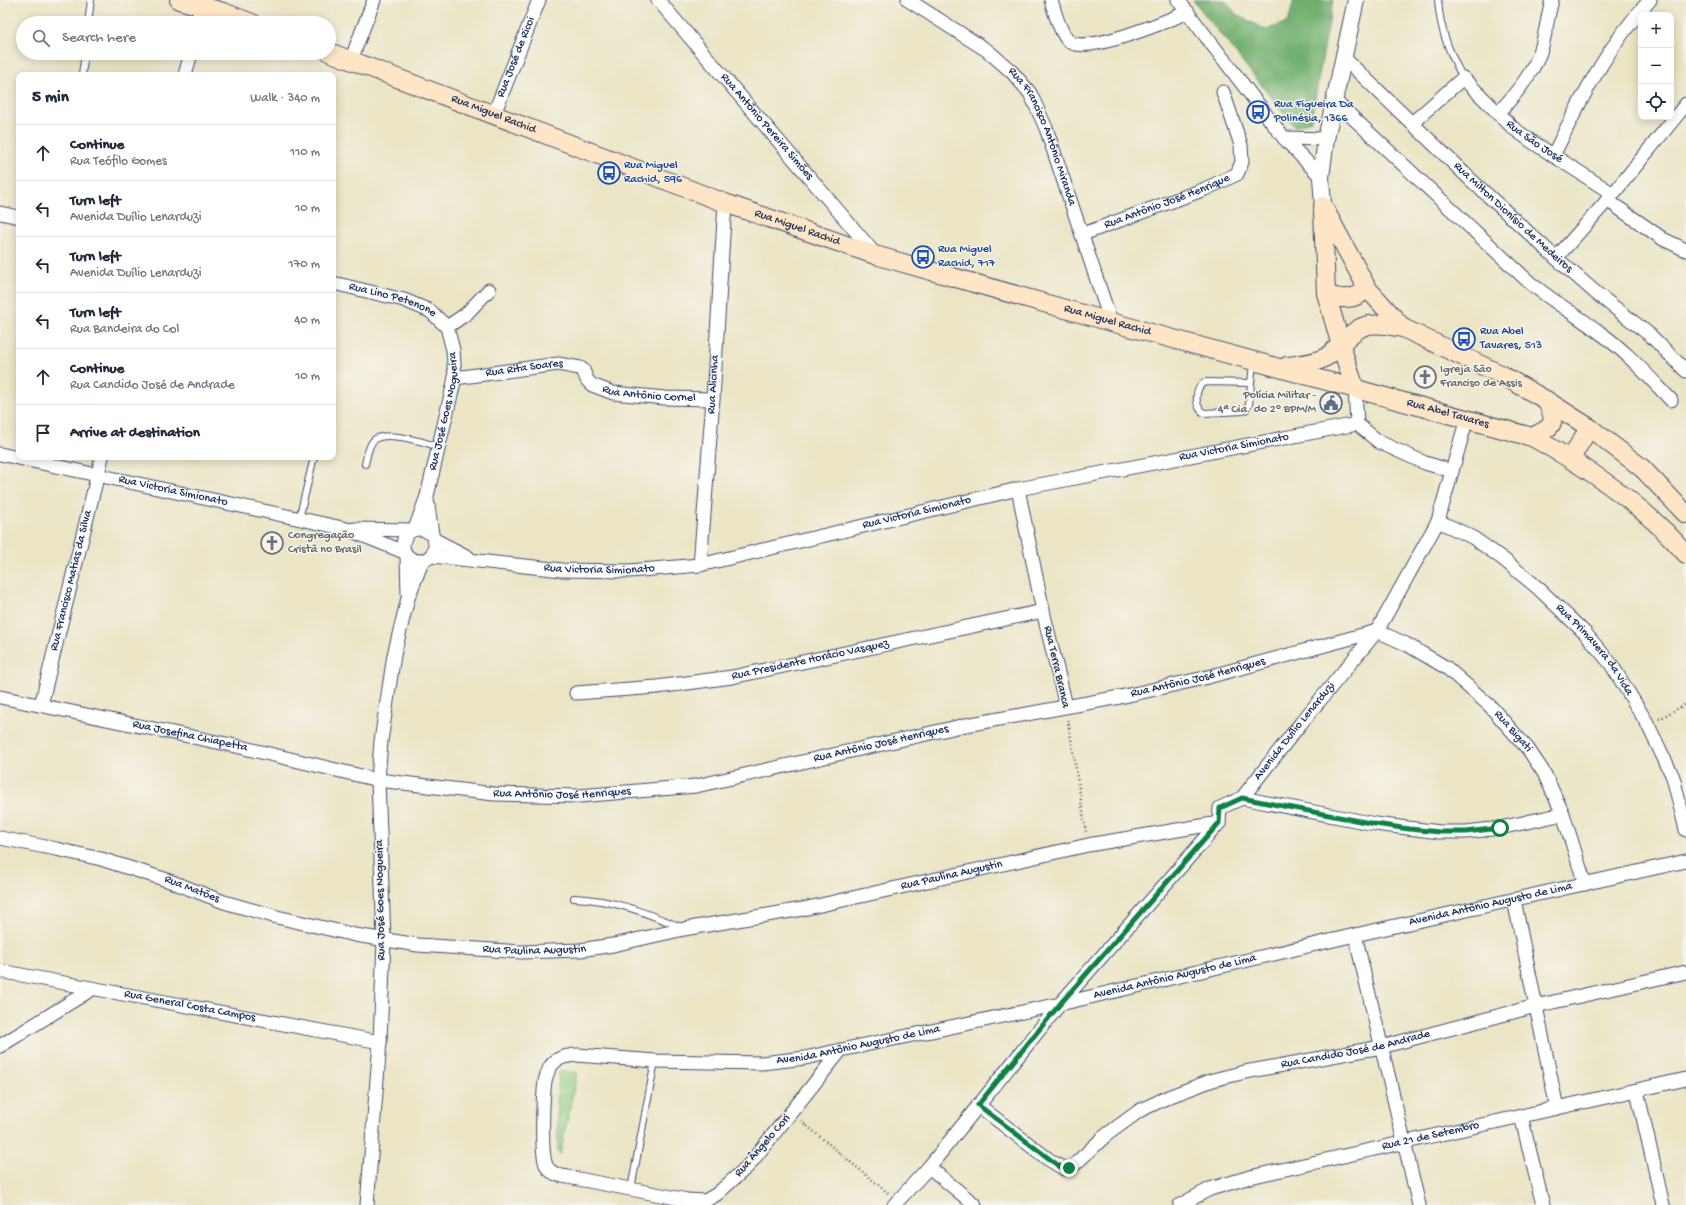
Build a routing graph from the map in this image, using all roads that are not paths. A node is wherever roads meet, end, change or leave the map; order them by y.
1 (91, 0) edge
2 (179, 0) edge
3 (374, 0) edge
4 (539, 0) edge
5 (658, 0) edge
6 (908, 0) edge
7 (1051, 0) edge
8 (1178, 0) edge
9 (1356, 0) edge
10 (1438, 0) edge
11 (1552, 0) edge
12 (1650, 0) edge
13 (202, 3) edge
14 (1188, 12) junction
15 (89, 16) edge
16 (199, 16) edge
17 (234, 16) edge
18 (336, 55) edge
19 (1345, 59) junction
20 (84, 60) edge
21 (188, 60) edge
22 (351, 60) junction
23 (82, 72) edge
24 (186, 72) edge
25 (1463, 78) junction
26 (1223, 92) dead end
27 (1335, 101) junction
28 (1684, 109) edge
29 (494, 114) junction
30 (1498, 114) junction
31 (1412, 123) junction
32 (1284, 138) junction
33 (1326, 139) junction
34 (1553, 156) junction
35 (1321, 177) junction
36 (1610, 197) junction
37 (725, 203) junction
38 (1323, 206) junction
39 (0, 213) edge
40 (16, 216) edge
41 (1083, 234) junction
42 (1686, 250) edge
43 (875, 254) junction
44 (1556, 258) junction
45 (336, 284) edge
46 (1367, 288) junction
47 (489, 290) dead end
48 (1326, 293) junction
49 (1111, 322) junction
50 (447, 327) junction
51 (1403, 328) junction
52 (1340, 346) junction
53 (1254, 360) junction
54 (1278, 366) junction
55 (1684, 366) edge
56 (455, 378) junction
57 (587, 380) joint
58 (1251, 383) junction
59 (1355, 388) junction
60 (713, 399) junction
61 (1546, 400) junction
62 (1670, 400) dead end
63 (1467, 418) junction
64 (1357, 424) junction
65 (1590, 428) junction
66 (1532, 436) junction
67 (438, 446) junction
68 (0, 454) edge
69 (16, 457) edge
70 (1571, 458) junction
71 (28, 460) edge
72 (101, 460) edge
73 (313, 460) edge
74 (365, 464) dead end
75 (1452, 472) junction
76 (98, 475) junction
77 (1018, 489) junction
78 (427, 496) junction
79 (1686, 514) edge
80 (299, 519) junction
81 (1438, 521) junction
82 (346, 529) junction
83 (414, 530) junction
84 (433, 537) junction
85 (405, 554) junction
86 (1686, 554) edge
87 (427, 559) junction
88 (474, 560) junction
89 (700, 564) junction
90 (408, 598) junction
91 (1043, 611) junction
92 (1377, 631) junction
93 (576, 692) dead end
94 (0, 697) edge
95 (42, 705) junction
96 (1066, 706) junction
97 (378, 780) junction
98 (1242, 798) junction
99 (1563, 814) junction
100 (1219, 823) junction
101 (1686, 830) edge
102 (0, 838) edge
103 (1686, 861) edge
104 (1585, 884) junction
105 (574, 898) dead end
106 (1514, 900) junction
107 (684, 929) junction
108 (1355, 935) junction
109 (384, 940) junction
110 (0, 971) edge
111 (1686, 972) edge
112 (92, 989) junction
113 (1060, 1004) junction
114 (1536, 1006) junction
115 (380, 1042) junction
116 (0, 1046) edge
117 (1381, 1047) junction
118 (841, 1050) junction
119 (564, 1056) joint
120 (655, 1061) junction
121 (1686, 1079) edge
122 (1637, 1091) junction
123 (978, 1105) junction
124 (1557, 1108) junction
125 (1521, 1116) junction
126 (1403, 1142) junction
127 (928, 1167) junction
128 (631, 1189) junction
129 (896, 1203) edge
130 (367, 1205) edge
131 (975, 1205) edge
132 (1180, 1205) edge
133 (1419, 1205) edge
134 (1543, 1205) edge
135 (1663, 1205) edge

1 - 15 lane
2 - 13 main road
3 - 22 street
4 - 29 street, Rua José de Ricoi
5 - 43 street, Rua Antônio Pereira Simões
6 - 41 street, Rua Francisco Antônio Miranda
7 - 14 street
8 - 14 street
9 - 19 street
10 - 25 lane, Rua São José
11 - 30 street
12 - 34 street
13 - 16 street
13 - 17 main road
14 - 32 street
18 - 22 main road, Rua Miguel Rachid
19 - 27 street
19 - 31 street, Rua Milton Dionísio de Medeiros
20 - 23 lane
21 - 24 street
22 - 29 main road, Rua Miguel Rachid
25 - 30 street, Rua São José
25 - 31 street
26 - 41 street, Rua Antônio José Henrique
27 - 33 street
27 - 62 street
28 - 36 street
29 - 37 main road, Rua Miguel Rachid
30 - 34 street, Rua São José
31 - 44 street, Rua Milton Dionísio de Medeiros
32 - 33 street
32 - 35 street
33 - 35 street
34 - 36 street, Rua São José
35 - 38 street
36 - 42 street, Rua São José
36 - 44 street
37 - 43 main road, Rua Miguel Rachid
37 - 60 street, Rua Alicinha
38 - 46 main road
38 - 48 main road
39 - 40 street
41 - 49 street, Rua Francisco Antônio Miranda
43 - 49 main road, Rua Miguel Rachid
44 - 55 street, Rua Milton Dionísio de Medeiros
45 - 50 street, Rua Lino Petenone
46 - 48 main road
46 - 51 main road
47 - 50 street
48 - 52 main road
49 - 53 main road, Rua Miguel Rachid
50 - 56 street, Rua José Goes Nogueira
51 - 52 main road, Rua Miguel Rachid
51 - 61 main road
52 - 54 main road, Rua Miguel Rachid
52 - 59 main road
53 - 54 main road, Rua Miguel Rachid
53 - 58 lane
54 - 59 main road, Rua Miguel Rachid
56 - 57 street, Rua Rita Soares
56 - 67 street, Rua José Goes Nogueira
57 - 60 street, Rua Antônio Cornel
58 - 58 lane
59 - 63 main road, Rua Abel Tavares
59 - 64 street
60 - 89 street, Rua Alicinha
61 - 65 main road
61 - 66 main road
63 - 66 main road, Rua Abel Tavares
63 - 75 street, Avenida Duílio Lenarduzi
64 - 75 street
64 - 77 street, Rua Victoria Simionato
65 - 70 main road
65 - 79 main road
66 - 70 main road, Rua Abel Tavares
67 - 74 lane
67 - 78 street, Rua José Goes Nogueira
68 - 69 street, Rua Victoria Simionato
70 - 86 main road, Rua Abel Tavares
71 - 76 street, Rua Victoria Simionato
72 - 76 street, Rua Francisco Matias da Silva
73 - 80 lane
75 - 81 street, Avenida Duílio Lenarduzi
76 - 80 street, Rua Victoria Simionato
76 - 95 street, Rua Francisco Matias da Silva
77 - 89 street, Rua Victoria Simionato
77 - 91 street, Rua Terra Branca
78 - 83 street, Rua José Goes Nogueira
78 - 84 street, Rua José Goes Nogueira
80 - 82 street, Rua Victoria Simionato
81 - 92 street, Avenida Duílio Lenarduzi
81 - 101 street, Rua Primavera da Vida
82 - 83 street
82 - 85 street
83 - 84 street
83 - 85 street
84 - 87 street
84 - 88 street
85 - 87 street
85 - 90 street, Rua José Goes Nogueira
87 - 88 street
87 - 90 street, Rua José Goes Nogueira
88 - 89 street, Rua Victoria Simionato
90 - 97 street, Rua José Goes Nogueira
91 - 93 street, Rua Presidente Horácio Vasquez
91 - 96 street, Rua Terra Branca
92 - 96 street, Rua Antônio José Henriques
92 - 98 street, Avenida Duílio Lenarduzi
92 - 99 street, Rua Bigati
94 - 95 street, Rua Josefina Chiapetta
95 - 97 street, Rua Josefina Chiapetta
96 - 97 street, Rua Antônio José Henriques
97 - 109 street, Rua José Goes Nogueira
98 - 99 street
98 - 100 street, Avenida Duílio Lenarduzi
99 - 104 street, Rua Bigati
100 - 107 street, Rua Paulina Augustin
100 - 113 street, Avenida Duílio Lenarduzi
102 - 109 street, Rua Matões
103 - 104 street, Avenida Antônio Augusto de Lima
104 - 106 street, Avenida Antônio Augusto de Lima
105 - 107 lane
106 - 108 street, Avenida Antônio Augusto de Lima
106 - 114 street
107 - 109 street, Rua Paulina Augustin
108 - 113 street, Avenida Antônio Augusto de Lima
108 - 117 street
109 - 115 street, Rua José Goes Nogueira
110 - 112 street, Rua General Costa Campos
111 - 114 street, Rua Candido José de Andrade
112 - 115 street, Rua General Costa Campos
112 - 116 street
113 - 118 street, Avenida Antônio Augusto de Lima
113 - 123 street, Avenida Duílio Lenarduzi
114 - 117 street, Rua Candido José de Andrade
114 - 124 street
115 - 130 street, Rua José Goes Nogueira
117 - 123 street, Rua Candido José de Andrade
117 - 126 street
118 - 120 street, Avenida Antônio Augusto de Lima
118 - 128 street, Rua Ângelo Cori
119 - 120 street, Avenida Antônio Augusto de Lima
119 - 128 street, Rua Ângelo Cori
120 - 128 lane
121 - 122 street, Rua 21 de Setembro
122 - 124 street, Rua 21 de Setembro
122 - 135 street
123 - 127 street, Avenida Duílio Lenarduzi
124 - 125 street, Rua 21 de Setembro
125 - 126 street, Rua 21 de Setembro
125 - 134 street
126 - 132 street, Rua 21 de Setembro
126 - 133 street
127 - 129 street, Avenida Duílio Lenarduzi
127 - 131 street

